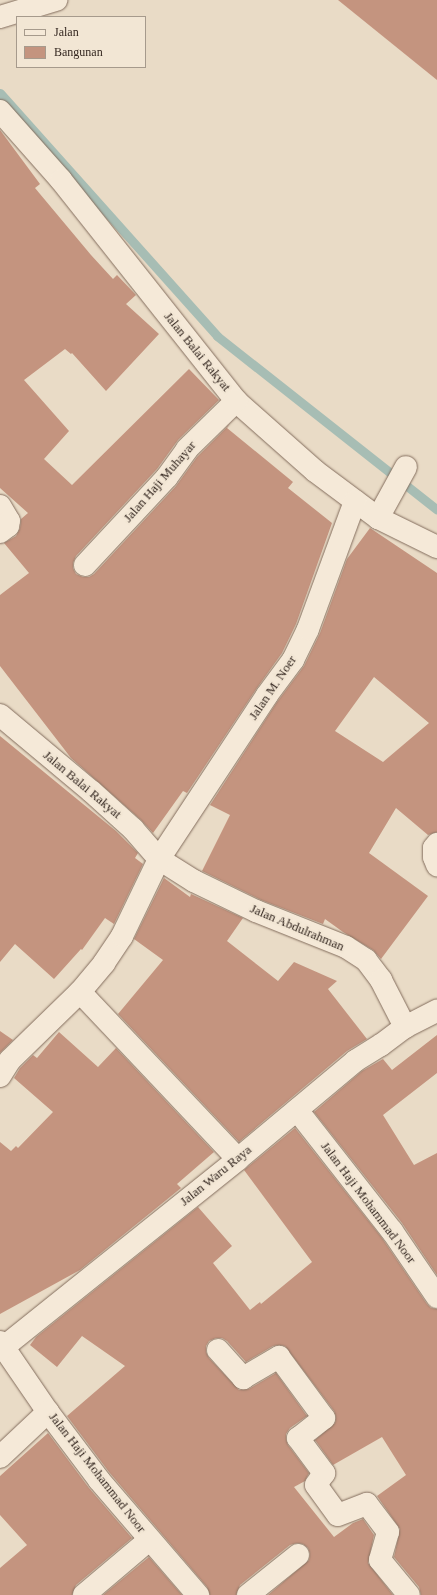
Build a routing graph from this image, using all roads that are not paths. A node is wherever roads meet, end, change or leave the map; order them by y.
1 (56, 0) edge
2 (25, 4) edge
3 (2, 16) edge
4 (2, 115) edge
5 (236, 401) junction
6 (404, 471) dead end
7 (355, 501) junction
8 (382, 510) junction
9 (437, 546) edge
10 (85, 565) dead end
11 (0, 715) edge
12 (437, 844) edge
13 (160, 859) junction
14 (437, 865) edge
15 (80, 992) junction
16 (437, 1011) edge
17 (405, 1028) junction
18 (0, 1076) edge
19 (297, 1110) junction
20 (238, 1159) junction
21 (437, 1297) edge
22 (1, 1346) edge
23 (218, 1350) dead end
24 (48, 1412) junction
25 (0, 1457) edge
26 (149, 1540) junction
27 (298, 1555) dead end
28 (84, 1595) edge
29 (198, 1595) edge
30 (248, 1595) edge
31 (409, 1595) edge

1 - 2 street
2 - 3 street
4 - 5 street, Jalan Balai Rakyat
5 - 7 street, Jalan Balai Rakyat
5 - 10 street, Jalan Haji Muhayar
6 - 8 street
7 - 8 street, Jalan Balai Rakyat
7 - 13 street, Jalan M. Noer
8 - 9 street, Jalan Balai Rakyat
11 - 13 street, Jalan Balai Rakyat
12 - 14 street
13 - 15 street, Jalan M. Noer
13 - 17 street, Jalan Abdulrahman
15 - 18 street, Jalan M. Noer
15 - 20 street
16 - 17 street, Jalan Waru Raya
17 - 19 street, Jalan Waru Raya
19 - 20 street, Jalan Waru Raya
19 - 21 street, Jalan Haji Mohammad Noor
20 - 22 street, Jalan Waru Raya
22 - 24 street, Jalan Haji Mohammad Noor
23 - 31 street
24 - 25 street
24 - 26 street, Jalan Haji Mohammad Noor
26 - 28 street
26 - 29 street, Jalan Haji Mohammad Noor
27 - 30 street

